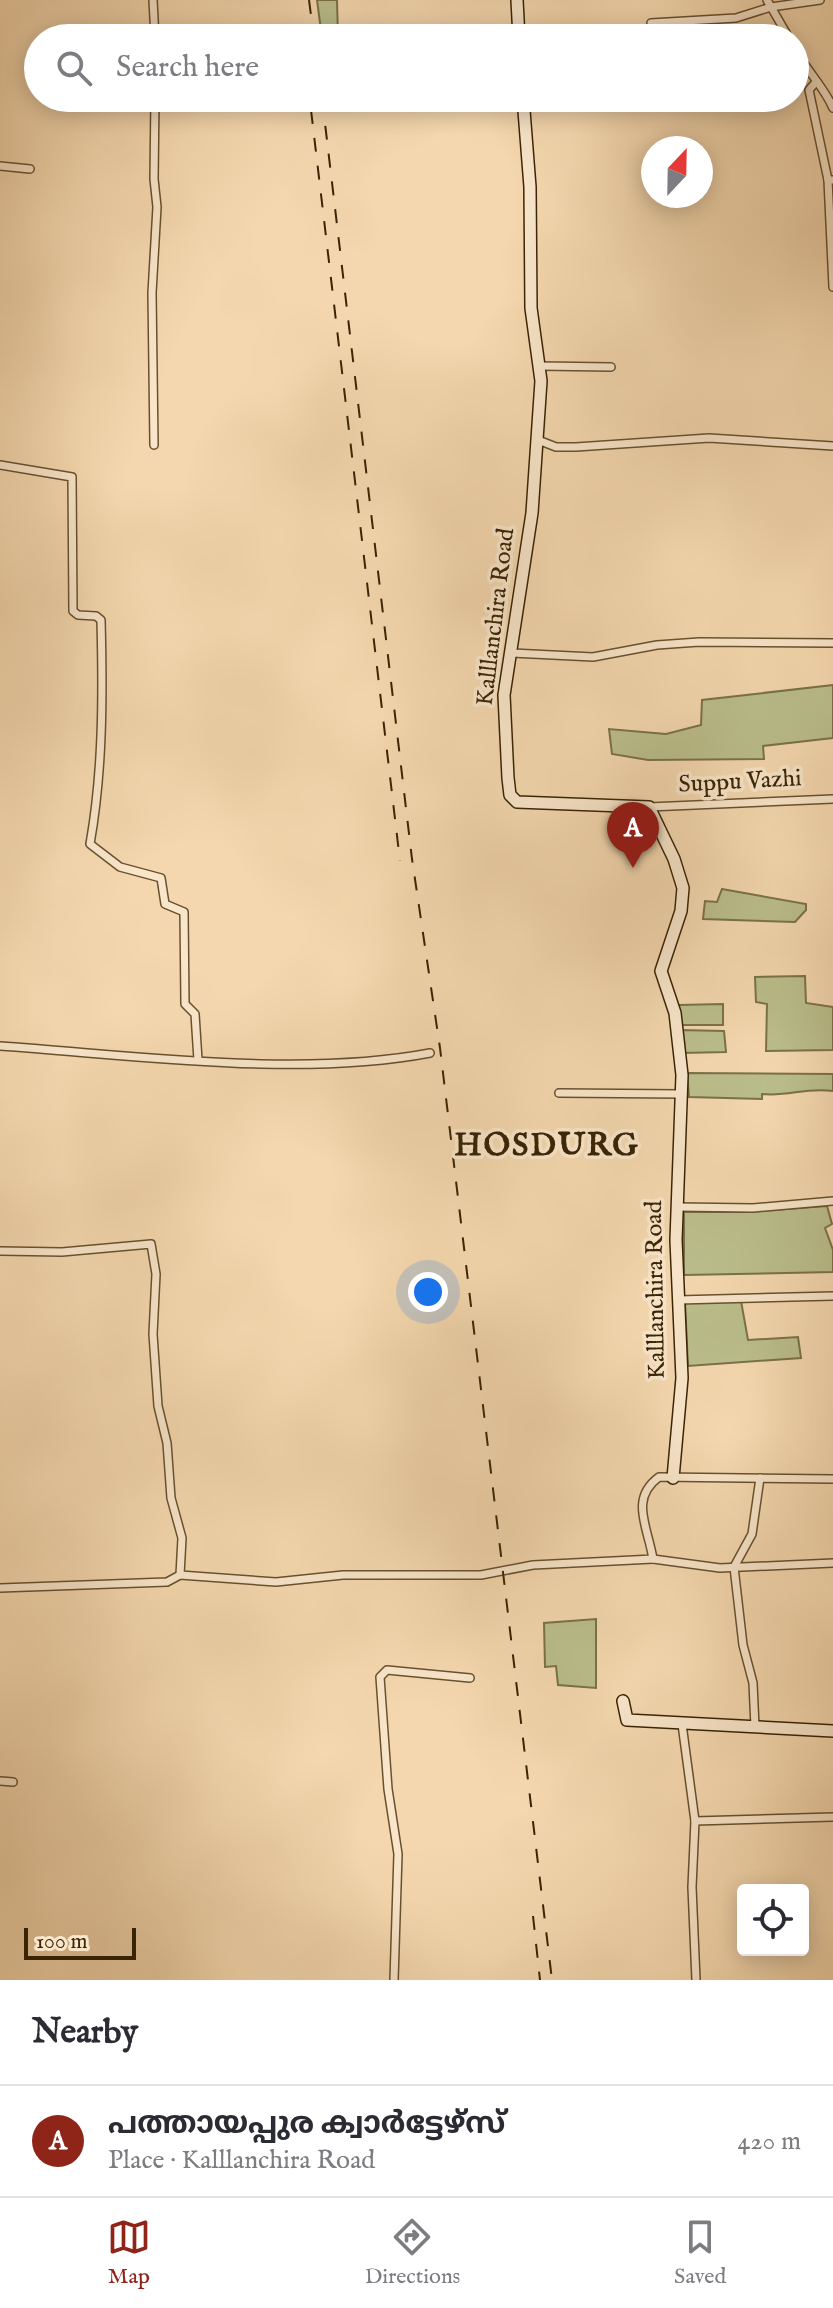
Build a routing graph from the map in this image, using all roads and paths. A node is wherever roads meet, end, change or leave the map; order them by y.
1 (153, 0) edge
2 (517, 0) edge
3 (820, 0) edge
4 (769, 4) edge
5 (651, 23) dead end
6 (154, 24) edge
7 (518, 24) edge
8 (781, 24) edge
9 (809, 73) edge
10 (815, 83) junction
11 (833, 108) edge
12 (155, 112) edge
13 (524, 112) edge
14 (0, 166) edge
15 (30, 169) dead end
16 (831, 180) edge
17 (832, 264) edge
18 (833, 287) edge
19 (539, 366) junction
20 (611, 367) dead end
21 (538, 440) junction
22 (154, 445) dead end
23 (833, 446) edge
24 (0, 465) edge
25 (833, 643) edge
26 (512, 653) junction
27 (833, 799) edge
28 (649, 807) junction
29 (0, 1046) edge
30 (430, 1053) dead end
31 (198, 1060) junction
32 (559, 1093) dead end
33 (681, 1094) junction
34 (833, 1201) edge
35 (677, 1207) junction
36 (0, 1251) edge
37 (833, 1296) edge
38 (678, 1300) junction
39 (673, 1478) junction
40 (760, 1478) junction
41 (833, 1479) edge
42 (653, 1559) junction
43 (833, 1563) edge
44 (734, 1567) junction
45 (180, 1575) junction
46 (0, 1588) edge
47 (470, 1678) dead end
48 (623, 1701) dead end
49 (682, 1724) junction
50 (755, 1727) junction
51 (833, 1731) edge
52 (0, 1781) edge
53 (13, 1782) dead end
54 (833, 1817) edge
55 (695, 1821) junction
56 (394, 1980) edge
57 (696, 1980) edge

1 - 6 street
2 - 7 street
3 - 4 street
4 - 5 street
4 - 8 street
9 - 10 street
10 - 11 street
10 - 16 street
12 - 22 street
13 - 19 street, Kalllanchira Road
14 - 15 street
16 - 17 street
17 - 18 street
19 - 20 street
19 - 21 street, Kalllanchira Road
21 - 23 street
21 - 26 street, Kalllanchira Road
24 - 31 street
25 - 26 street
26 - 28 street, Kalllanchira Road
27 - 28 street, Suppu Vazhi
28 - 33 street, Kalllanchira Road
29 - 31 street
30 - 31 street
32 - 33 street
33 - 35 street, Kalllanchira Road
34 - 35 street
35 - 38 street, Kalllanchira Road
36 - 45 street
37 - 38 street
38 - 39 street, Kalllanchira Road
39 - 40 street
39 - 42 street
40 - 41 street
40 - 44 street
42 - 44 street
42 - 45 street
43 - 44 street
44 - 50 street
45 - 46 street
47 - 56 street
48 - 49 street
49 - 50 street
49 - 55 street
50 - 51 street
52 - 53 street
54 - 55 street
55 - 57 street

